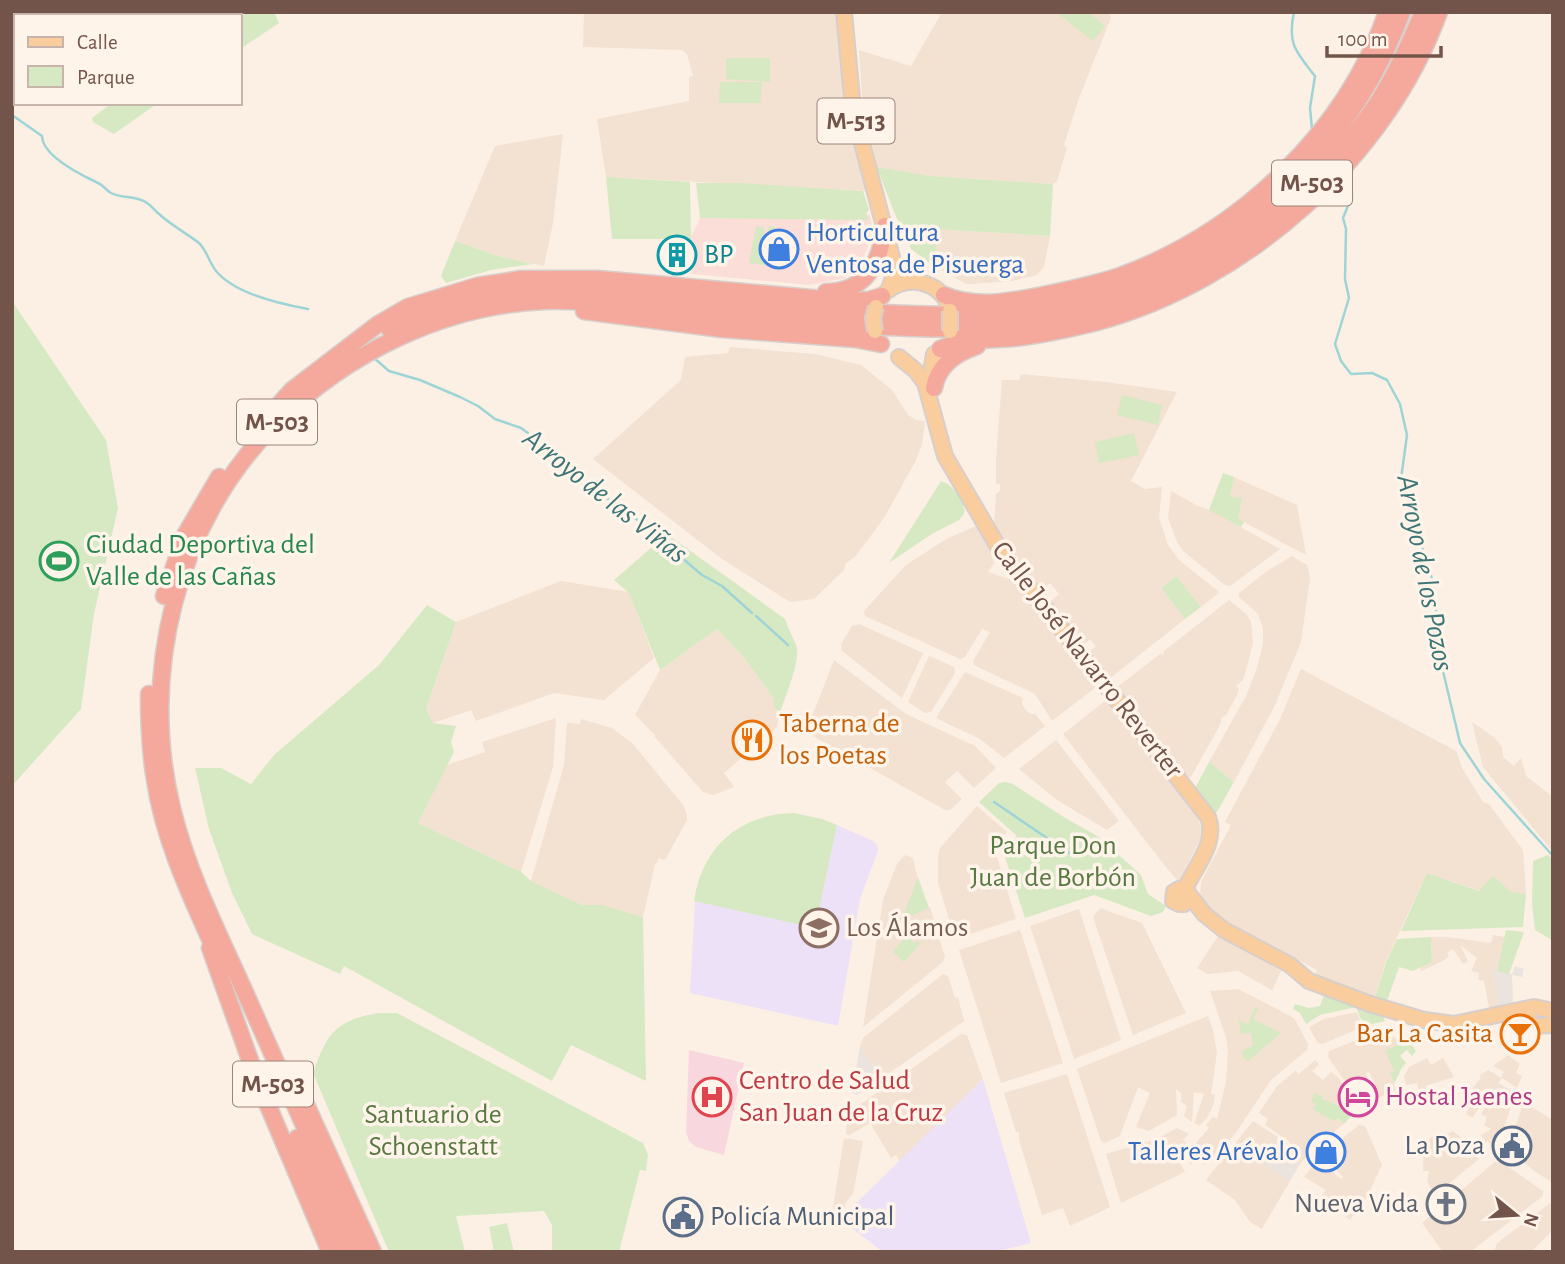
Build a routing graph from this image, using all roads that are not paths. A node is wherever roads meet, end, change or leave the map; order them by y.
1 (844, 12) edge
2 (1387, 12) edge
3 (1402, 12) edge
4 (1423, 12) edge
5 (1439, 12) edge
6 (1383, 120) junction
7 (1282, 210) junction
8 (886, 231) junction
9 (918, 282) junction
10 (712, 289) junction
11 (944, 295) junction
12 (882, 297) junction
13 (473, 312) junction
14 (1034, 335) junction
15 (878, 337) junction
16 (937, 351) junction
17 (899, 357) junction
18 (934, 388) junction
19 (275, 409) junction
20 (966, 491) junction
21 (200, 916) junction
22 (223, 943) junction
23 (1542, 1010) edge
24 (1547, 1026) edge
25 (330, 1252) edge
26 (346, 1252) edge
27 (360, 1252) edge
28 (373, 1252) edge

1 - 8 main road, M-513
2 - 11 highway, M-503
3 - 19 highway, M-503
4 - 7 highway, M-503
5 - 6 highway, M-503
6 - 7 highway
6 - 14 highway, M-503
7 - 13 highway, M-503
8 - 9 main road, M-513
8 - 10 highway
8 - 12 main road, M-513
9 - 11 main road
9 - 12 main road
10 - 12 highway
10 - 19 highway
11 - 16 main road, bridge
12 - 15 main road, bridge
13 - 15 highway
13 - 22 highway, M-503
14 - 16 highway
14 - 18 highway
15 - 17 main road
16 - 17 main road
16 - 18 main road, Calle José Navarro Reverter
17 - 20 main road, Calle José Navarro Reverter
18 - 20 main road, Calle José Navarro Reverter
19 - 21 highway, M-503
20 - 23 main road, Calle José Navarro Reverter
21 - 25 highway, M-503
21 - 26 highway, M-503
22 - 27 highway, M-503
22 - 28 highway, M-503
23 - 24 main road

